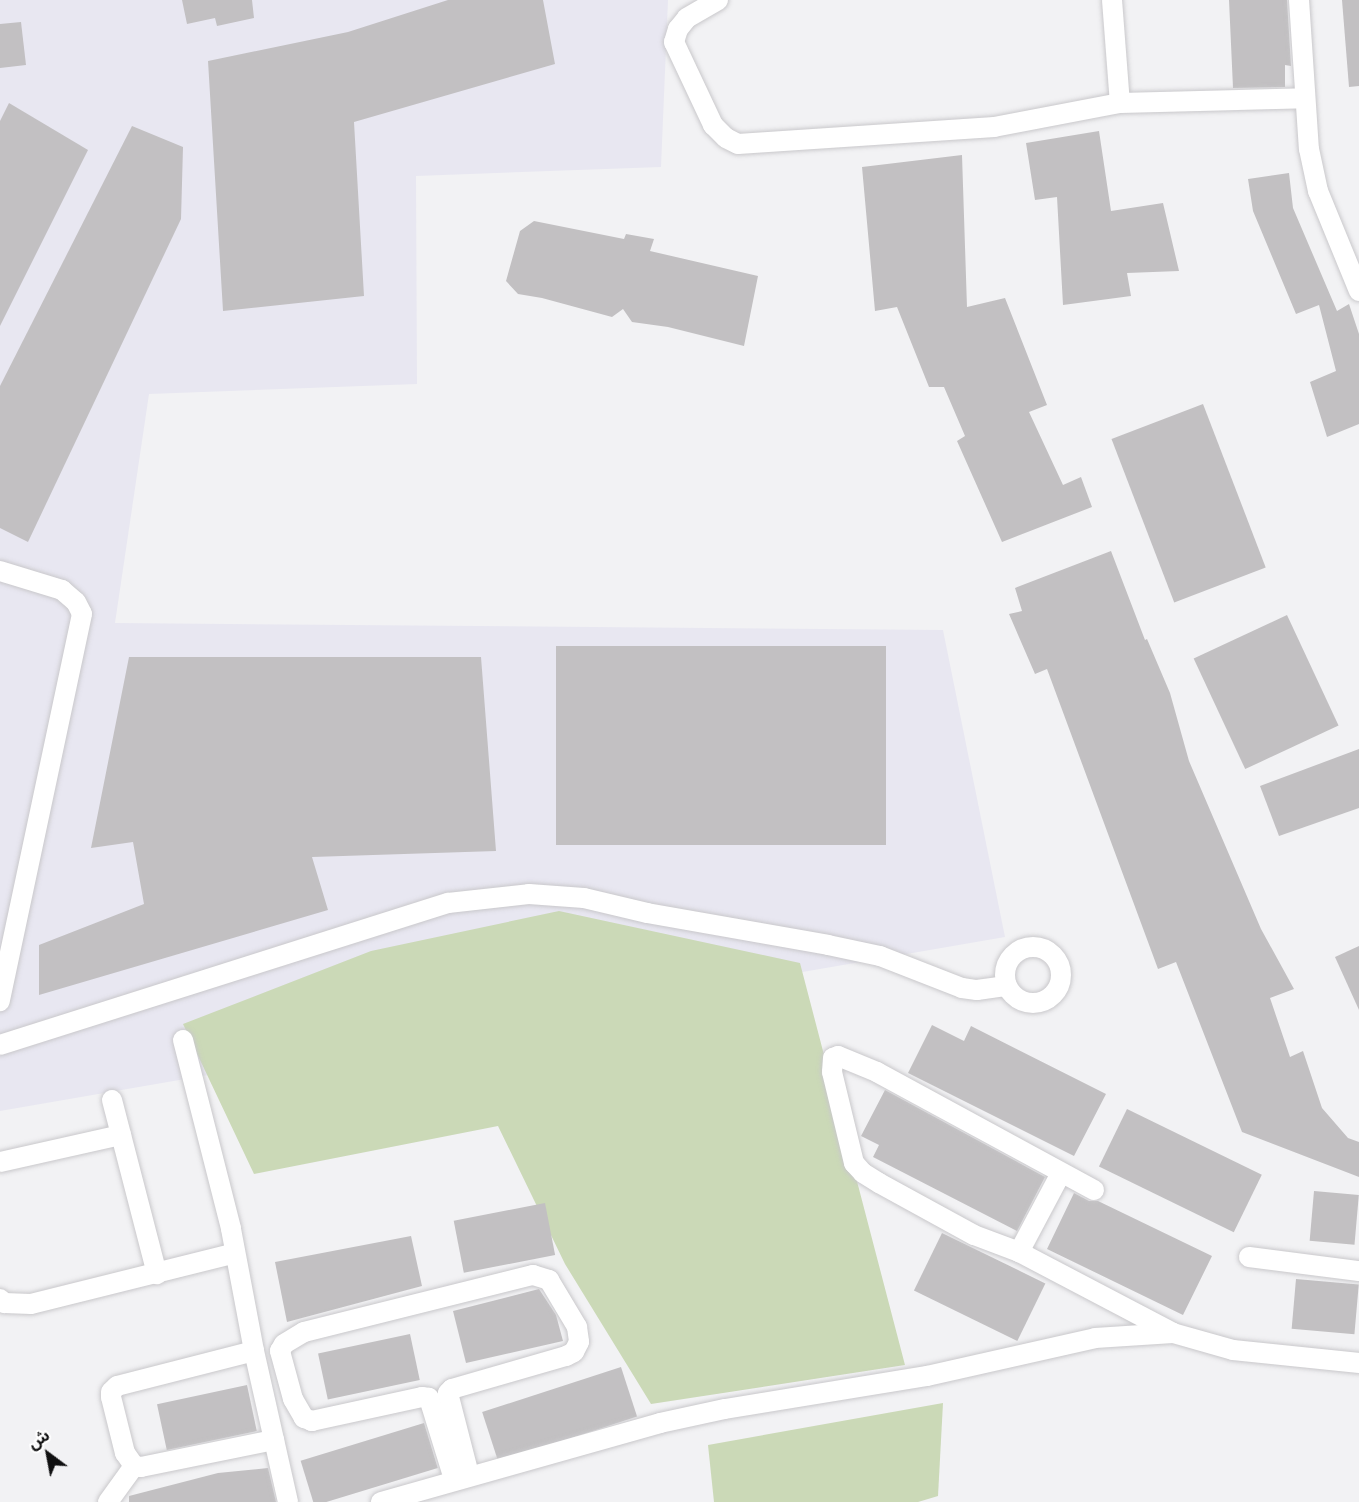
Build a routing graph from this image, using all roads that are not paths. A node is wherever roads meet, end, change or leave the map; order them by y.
1 (718, 0) edge
2 (1112, 0) edge
3 (1299, 0) edge
4 (1305, 98) junction
5 (1120, 103) junction
6 (1359, 291) edge
7 (0, 571) edge
8 (1007, 986) dead end
9 (0, 1001) edge
10 (183, 1040) dead end
11 (0, 1045) edge
12 (112, 1101) dead end
13 (122, 1135) junction
14 (0, 1162) edge
15 (1061, 1173) junction
16 (1094, 1190) dead end
17 (1019, 1252) junction
18 (235, 1253) junction
19 (1249, 1257) dead end
20 (1359, 1271) edge
21 (157, 1274) junction
22 (0, 1299) edge
23 (1173, 1334) junction
24 (254, 1351) junction
25 (1359, 1364) edge
26 (274, 1440) junction
27 (134, 1466) junction
28 (461, 1477) junction
29 (108, 1502) edge
30 (288, 1502) edge
31 (381, 1502) edge

1 - 5 street
2 - 5 street
3 - 4 street
4 - 5 street
4 - 6 street
7 - 9 street
8 - 11 street
10 - 18 street
12 - 13 street
13 - 14 street
13 - 21 street
15 - 16 street
15 - 17 street
15 - 17 street
17 - 23 street
18 - 21 street
18 - 24 street
19 - 20 street
21 - 22 street
23 - 25 street
23 - 28 street
24 - 26 street
24 - 27 street
26 - 27 street
26 - 30 street
27 - 29 street
28 - 28 street
28 - 31 street

